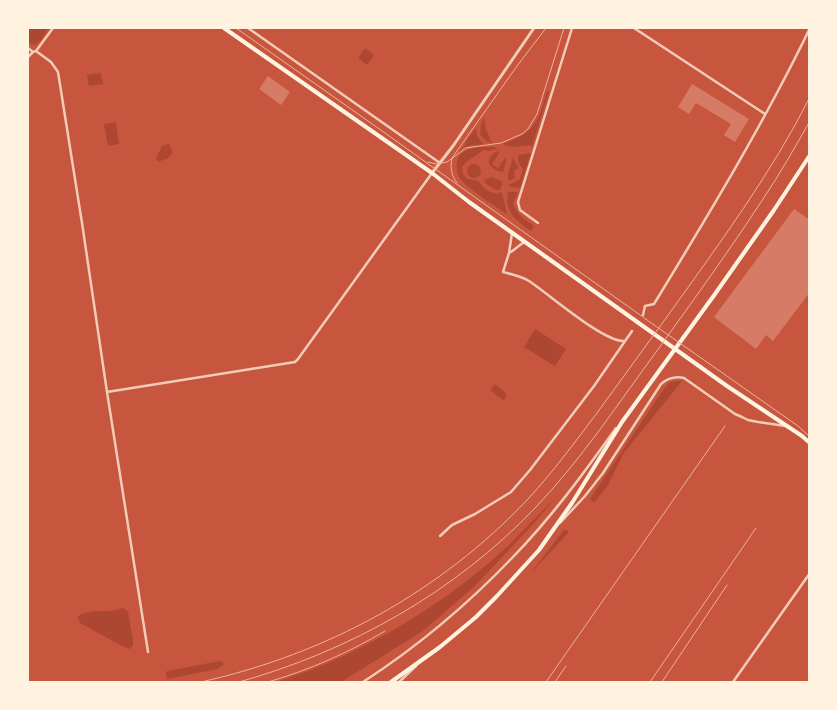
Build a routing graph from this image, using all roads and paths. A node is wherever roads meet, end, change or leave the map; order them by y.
1 (53, 28) edge
2 (224, 28) edge
3 (248, 28) edge
4 (534, 28) edge
5 (572, 28) edge
6 (634, 28) edge
7 (810, 28) edge
8 (28, 48) edge
9 (34, 51) junction
10 (28, 57) edge
11 (765, 114) junction
12 (810, 154) edge
13 (440, 163) junction
14 (432, 173) junction
15 (538, 223) dead end
16 (512, 232) junction
17 (525, 241) junction
18 (510, 253) junction
19 (642, 302) dead end
20 (645, 306) junction
21 (643, 315) dead end
22 (632, 331) dead end
23 (624, 341) junction
24 (107, 392) junction
25 (787, 426) junction
26 (810, 443) edge
27 (554, 529) junction
28 (440, 536) dead end
29 (810, 573) edge
30 (148, 652) dead end
31 (418, 664) junction
32 (364, 682) edge
33 (391, 682) edge
34 (399, 682) edge
35 (733, 682) edge

1 - 9 street
2 - 14 main road
3 - 13 street
4 - 13 street
5 - 15 street
6 - 11 street
7 - 11 street
8 - 9 street
9 - 10 street
9 - 24 street
11 - 20 street
12 - 27 main road
12 - 32 street
13 - 14 street
14 - 16 main road
14 - 24 street
16 - 17 main road
16 - 18 street
17 - 18 street
17 - 25 main road
18 - 23 street
19 - 20 street
20 - 21 street
22 - 23 street
23 - 28 street
24 - 30 street
25 - 26 main road
25 - 27 street
27 - 31 main road
29 - 35 street
31 - 33 main road
31 - 34 street

